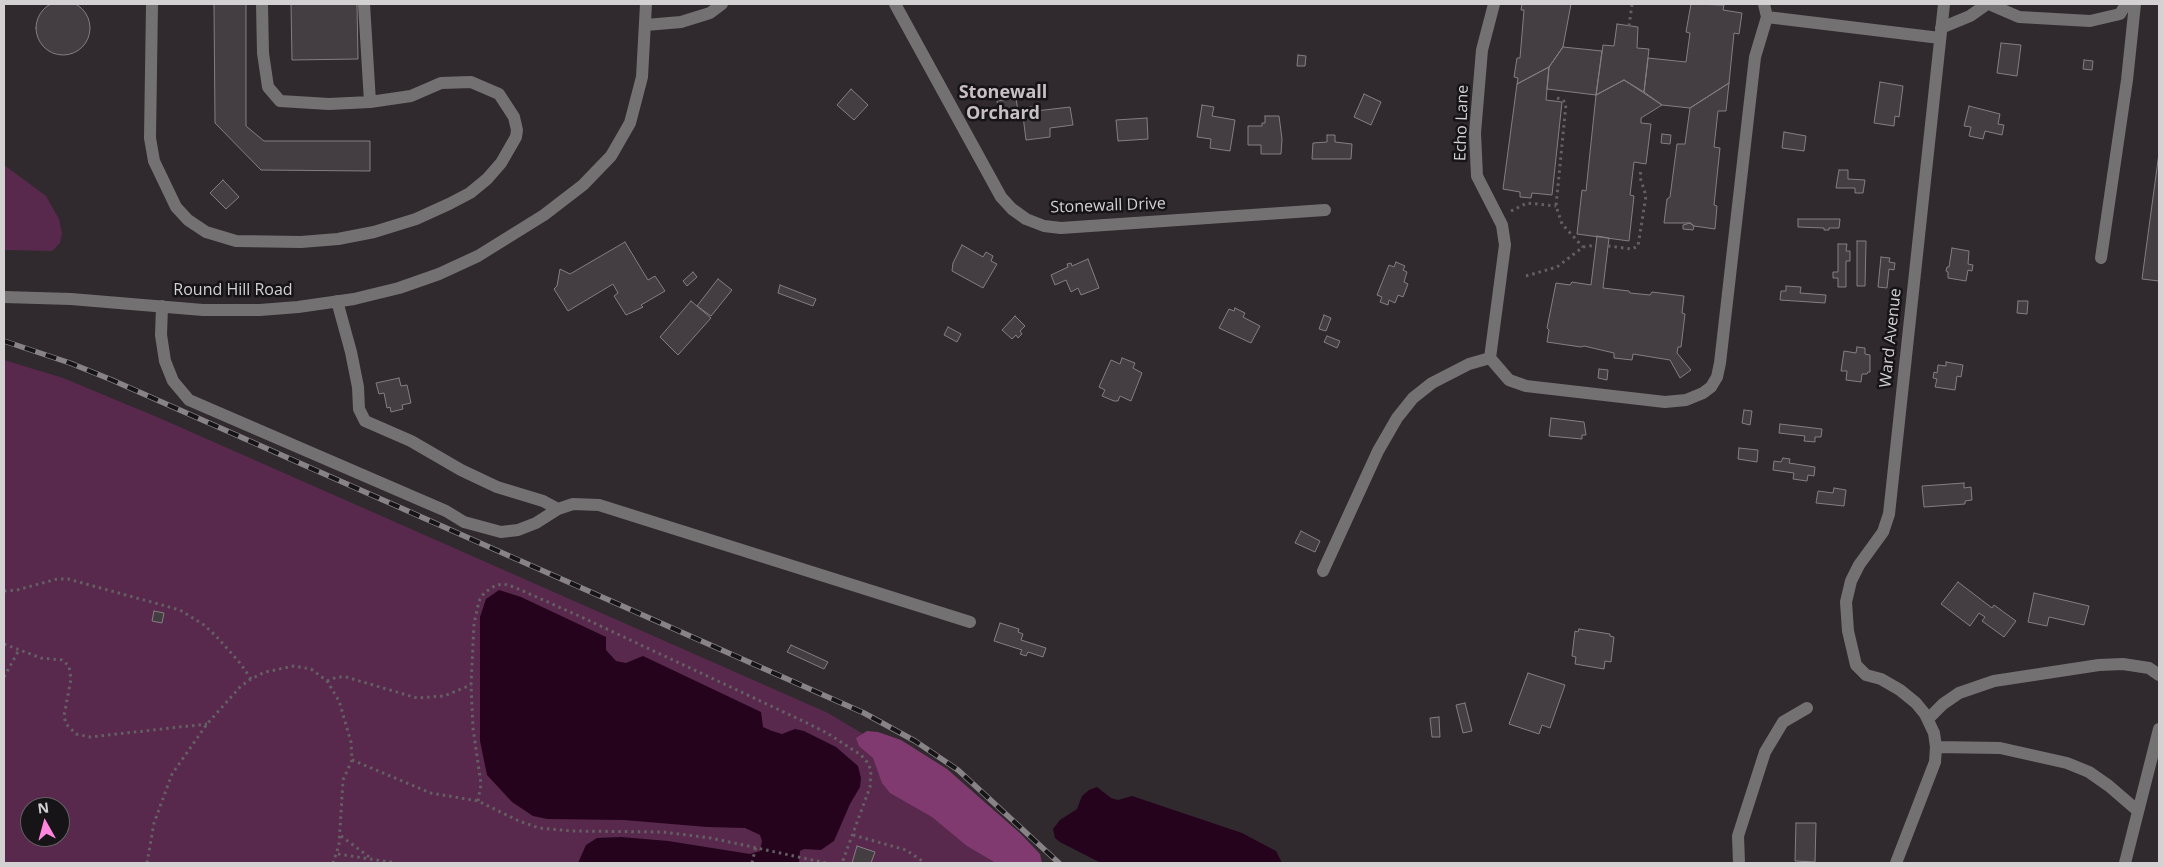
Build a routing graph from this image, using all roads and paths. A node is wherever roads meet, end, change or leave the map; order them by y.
1 (152, 4) edge
2 (262, 4) edge
3 (364, 4) edge
4 (646, 4) edge
5 (722, 4) edge
6 (895, 4) edge
7 (1494, 4) edge
8 (1632, 4) edge
9 (1764, 4) edge
10 (1944, 4) edge
11 (1988, 4) edge
12 (2126, 4) edge
13 (2135, 4) edge
14 (1767, 17) junction
15 (646, 25) junction
16 (1629, 26) dead end
17 (1941, 33) junction
18 (1557, 98) dead end
19 (370, 102) junction
20 (1641, 170) dead end
21 (1556, 206) junction
22 (1326, 210) dead end
23 (1511, 211) dead end
24 (1596, 244) dead end
25 (1608, 246) dead end
26 (1583, 247) junction
27 (2101, 258) dead end
28 (1526, 276) dead end
29 (4, 298) edge
30 (337, 301) junction
31 (162, 306) junction
32 (1490, 358) junction
33 (558, 509) junction
34 (1323, 571) dead end
35 (4, 591) edge
36 (970, 622) dead end
37 (4, 644) edge
38 (19, 650) junction
39 (2159, 675) edge
40 (4, 676) edge
41 (250, 679) junction
42 (327, 681) junction
43 (471, 685) junction
44 (1807, 708) dead end
45 (1928, 719) junction
46 (207, 724) junction
47 (2159, 729) edge
48 (1936, 747) junction
49 (352, 760) junction
50 (478, 801) junction
51 (2138, 811) junction
52 (340, 835) junction
53 (853, 835) junction
54 (756, 846) junction
55 (338, 854) junction
56 (374, 861) junction
57 (147, 863) edge
58 (333, 863) edge
59 (396, 863) edge
60 (752, 863) edge
61 (826, 863) edge
62 (842, 863) edge
63 (925, 863) edge
64 (1739, 863) edge
65 (1896, 863) edge
66 (2125, 863) edge

1 - 19 street
2 - 19 street
3 - 19 street
4 - 15 street, Round Hill Road
5 - 15 street
6 - 22 street, Stonewall Drive
7 - 32 street, Echo Lane
8 - 16 path
9 - 14 street
10 - 17 street, Ward Avenue
11 - 12 street
11 - 17 street
13 - 27 street
14 - 17 street
14 - 32 street
15 - 30 street, Round Hill Road
17 - 45 street, Ward Avenue
18 - 21 path
20 - 25 path
21 - 23 path
21 - 26 path
24 - 26 path
26 - 28 path
29 - 31 street, Round Hill Road
30 - 31 street, Round Hill Road
30 - 33 street
31 - 33 street
32 - 34 street
33 - 36 street
35 - 41 path
37 - 38 path
38 - 40 path
38 - 46 path
39 - 45 street
41 - 42 path
41 - 46 path
42 - 43 path
42 - 49 path
43 - 50 path
43 - 53 path
44 - 64 street
45 - 48 street
46 - 57 path
47 - 51 street
48 - 51 street
48 - 65 street
49 - 50 path
49 - 52 path
50 - 54 path
51 - 66 street
52 - 55 path
52 - 56 path
53 - 62 path
53 - 63 path
54 - 60 path
54 - 61 path
55 - 56 path
55 - 58 path
56 - 59 path

